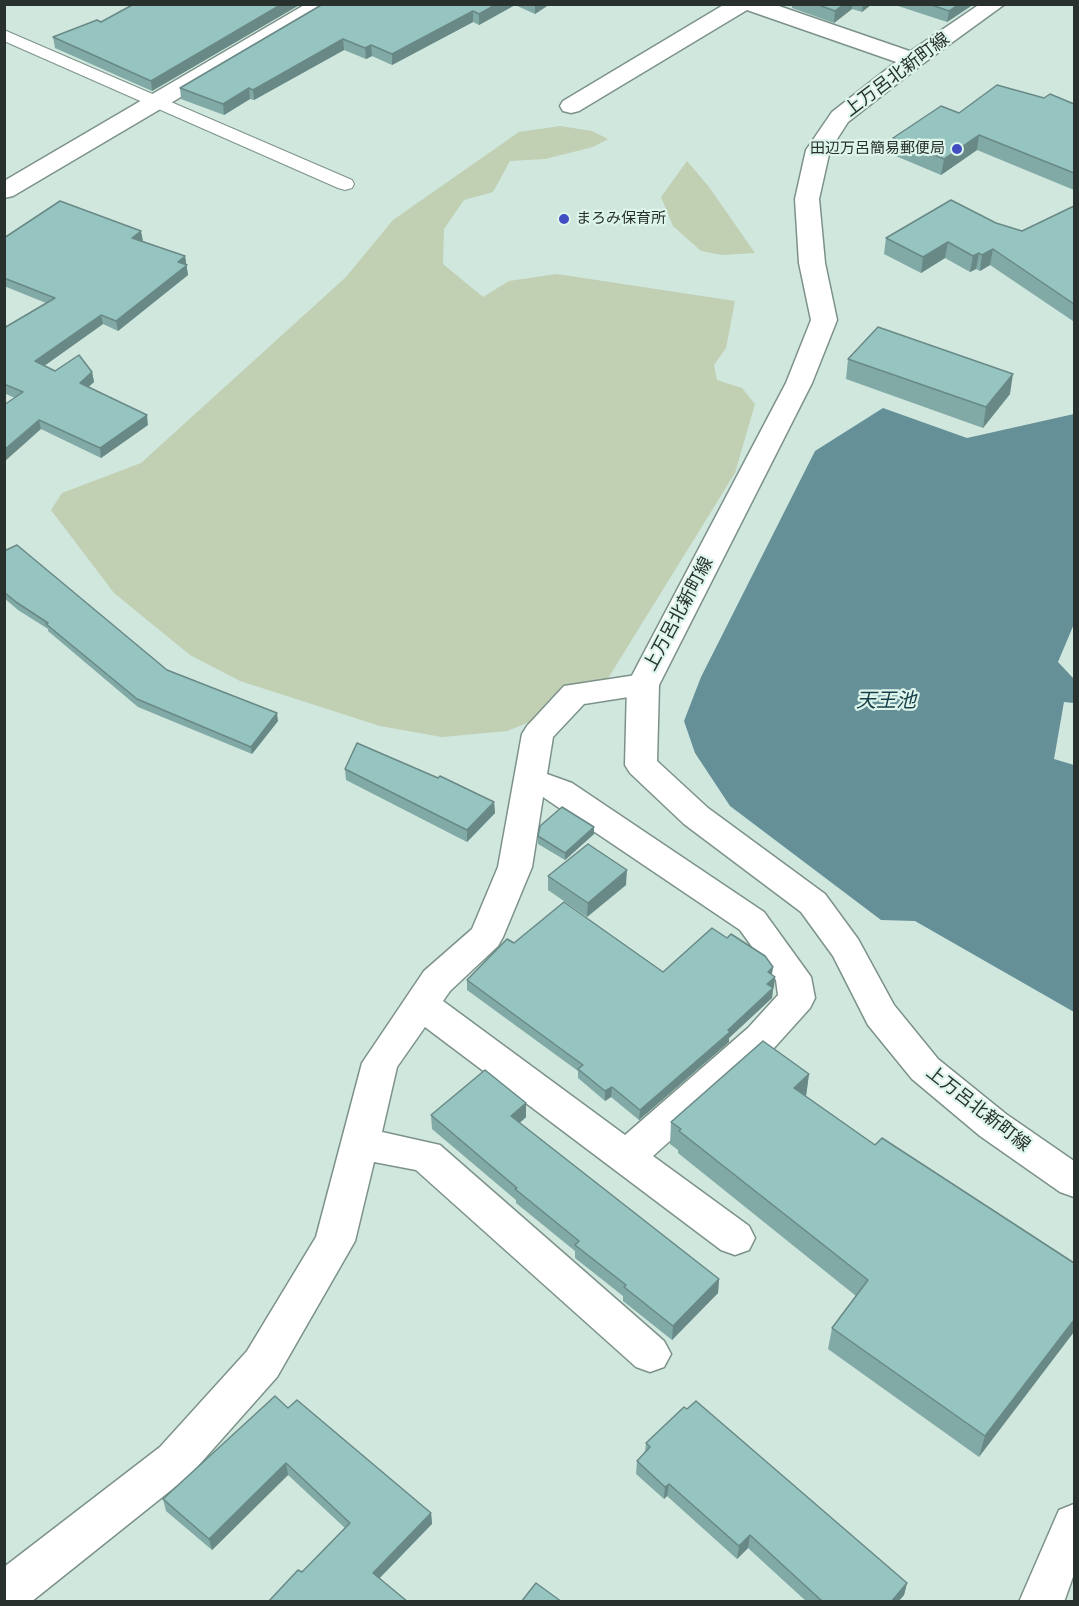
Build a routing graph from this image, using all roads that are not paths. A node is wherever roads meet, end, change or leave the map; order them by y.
1 (322, 4) edge
2 (741, 4) edge
3 (751, 4) edge
4 (995, 4) edge
5 (4, 36) edge
6 (913, 60) junction
7 (157, 102) junction
8 (571, 106) dead end
9 (345, 184) dead end
10 (4, 191) edge
11 (642, 685) junction
12 (530, 780) junction
13 (421, 1004) junction
14 (359, 1143) junction
15 (626, 1157) junction
16 (1074, 1181) edge
17 (735, 1238) dead end
18 (650, 1354) dead end
19 (1074, 1525) edge
20 (4, 1594) edge
21 (1041, 1602) edge

1 - 7 street
2 - 8 street
3 - 6 street
4 - 6 street, 上万呂北新町線
5 - 7 lane
6 - 11 street, 上万呂北新町線
7 - 9 lane
7 - 10 street
11 - 12 street
11 - 16 street, 上万呂北新町線
12 - 13 street
12 - 15 street
13 - 14 street
13 - 15 street
14 - 18 street
14 - 20 street
15 - 17 street
19 - 21 street

